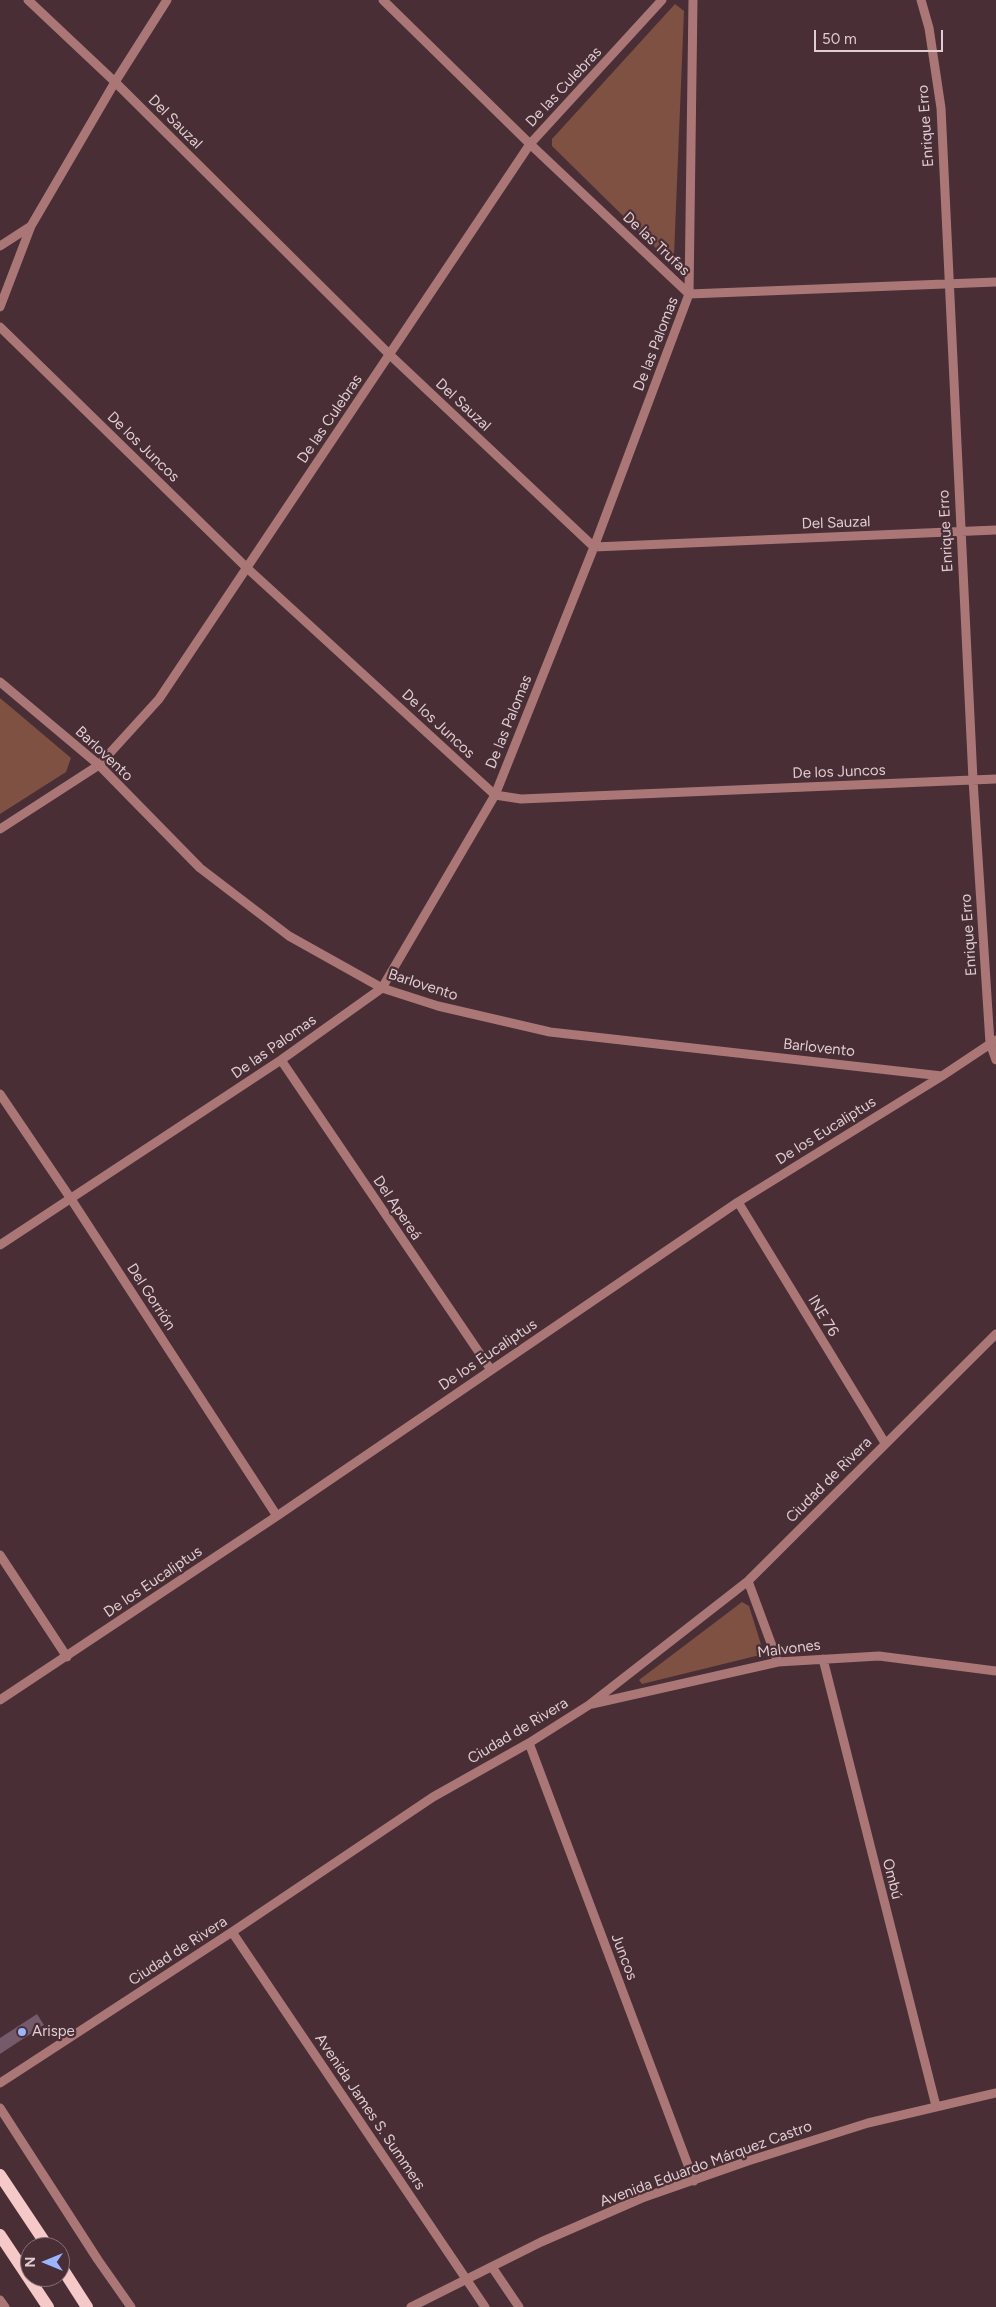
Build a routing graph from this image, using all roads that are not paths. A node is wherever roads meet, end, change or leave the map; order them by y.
1 (28, 0) edge
2 (167, 0) edge
3 (383, 0) edge
4 (662, 0) edge
5 (693, 0) edge
6 (921, 0) edge
7 (115, 82) junction
8 (530, 144) junction
9 (31, 226) junction
10 (0, 246) edge
11 (996, 282) edge
12 (948, 284) junction
13 (689, 294) junction
14 (0, 307) edge
15 (0, 327) edge
16 (390, 355) junction
17 (996, 530) edge
18 (960, 532) junction
19 (594, 547) junction
20 (248, 568) junction
21 (0, 682) edge
22 (99, 765) junction
23 (996, 779) edge
24 (972, 780) junction
25 (495, 795) junction
26 (0, 829) edge
27 (382, 988) junction
28 (993, 1042) edge
29 (281, 1060) junction
30 (996, 1060) edge
31 (942, 1076) junction
32 (0, 1094) edge
33 (71, 1199) junction
34 (738, 1202) junction
35 (0, 1245) edge
36 (996, 1334) edge
37 (491, 1370) junction
38 (885, 1443) junction
39 (277, 1516) junction
40 (0, 1555) edge
41 (748, 1581) junction
42 (67, 1656) junction
43 (823, 1659) junction
44 (778, 1662) junction
45 (996, 1671) edge
46 (0, 1700) edge
47 (588, 1705) junction
48 (529, 1743) junction
49 (232, 1932) junction
50 (0, 2083) edge
51 (996, 2093) edge
52 (936, 2106) junction
53 (0, 2108) edge
54 (0, 2175) edge
55 (694, 2181) junction
56 (0, 2235) edge
57 (41, 2237) edge
58 (492, 2267) junction
59 (467, 2280) junction
60 (70, 2281) edge
61 (0, 2300) edge
62 (5, 2307) edge
63 (48, 2307) edge
64 (88, 2307) edge
65 (131, 2307) edge
66 (411, 2307) edge
67 (485, 2307) edge
68 (519, 2307) edge

1 - 7 street, Del Sauzal
2 - 7 street
3 - 8 street, De las Trufas
4 - 8 street, De las Culebras
5 - 13 street, De las Palomas
6 - 12 street, Enrique Erro
7 - 9 street
7 - 16 street, Del Sauzal
8 - 13 street, De las Trufas
8 - 16 street, De las Culebras
9 - 10 street
9 - 14 street
11 - 12 street, De las Trufas
12 - 13 street, De las Trufas
12 - 18 street, Enrique Erro
13 - 19 street, De las Palomas
15 - 20 street, De los Juncos
16 - 19 street, Del Sauzal
16 - 20 street, De las Culebras
17 - 18 street, Del Sauzal
18 - 19 street, Del Sauzal
18 - 24 street, Enrique Erro
19 - 25 street, De las Palomas
20 - 22 street, De las Culebras
20 - 25 street, De los Juncos
21 - 22 street, Barlovento
22 - 26 street, De las Culebras
22 - 27 street, Barlovento
23 - 24 street, De los Juncos
24 - 25 street, De los Juncos
24 - 28 street, Enrique Erro
25 - 27 street, De las Palomas
27 - 29 street, De las Palomas
27 - 31 street, Barlovento
28 - 30 street, Enrique Erro
28 - 31 street, De los Eucaliptus
29 - 33 street, De las Palomas
29 - 37 street, Del Apereá
31 - 34 street, De los Eucaliptus
32 - 33 street, Del Gorrión
33 - 35 street, De las Palomas
33 - 39 street, Del Gorrión
34 - 37 street, De los Eucaliptus
34 - 38 street, INE 76
36 - 38 street, Ciudad de Rivera
37 - 39 street, De los Eucaliptus
38 - 41 street, Ciudad de Rivera
39 - 42 street, De los Eucaliptus
40 - 42 street
41 - 44 street
41 - 47 street, Ciudad de Rivera
42 - 46 street, De los Eucaliptus
43 - 44 street, Malvones
43 - 45 street, Malvones
43 - 52 street, Ombú
44 - 47 street, Malvones
47 - 48 street, Ciudad de Rivera
48 - 49 street, Ciudad de Rivera
48 - 55 street, Juncos
49 - 50 street, Ciudad de Rivera
49 - 59 street, Avenida James S. Summers
51 - 52 street, Avenida Eduardo Márquez Castro
52 - 55 street, Avenida Eduardo Márquez Castro
53 - 65 street
54 - 57 main road
55 - 58 street, Avenida Eduardo Márquez Castro
56 - 63 main road
58 - 59 street, Avenida Eduardo Márquez Castro
58 - 68 street
59 - 66 street, Avenida Eduardo Márquez Castro
59 - 67 street, Avenida James S. Summers
60 - 64 main road
61 - 62 street

